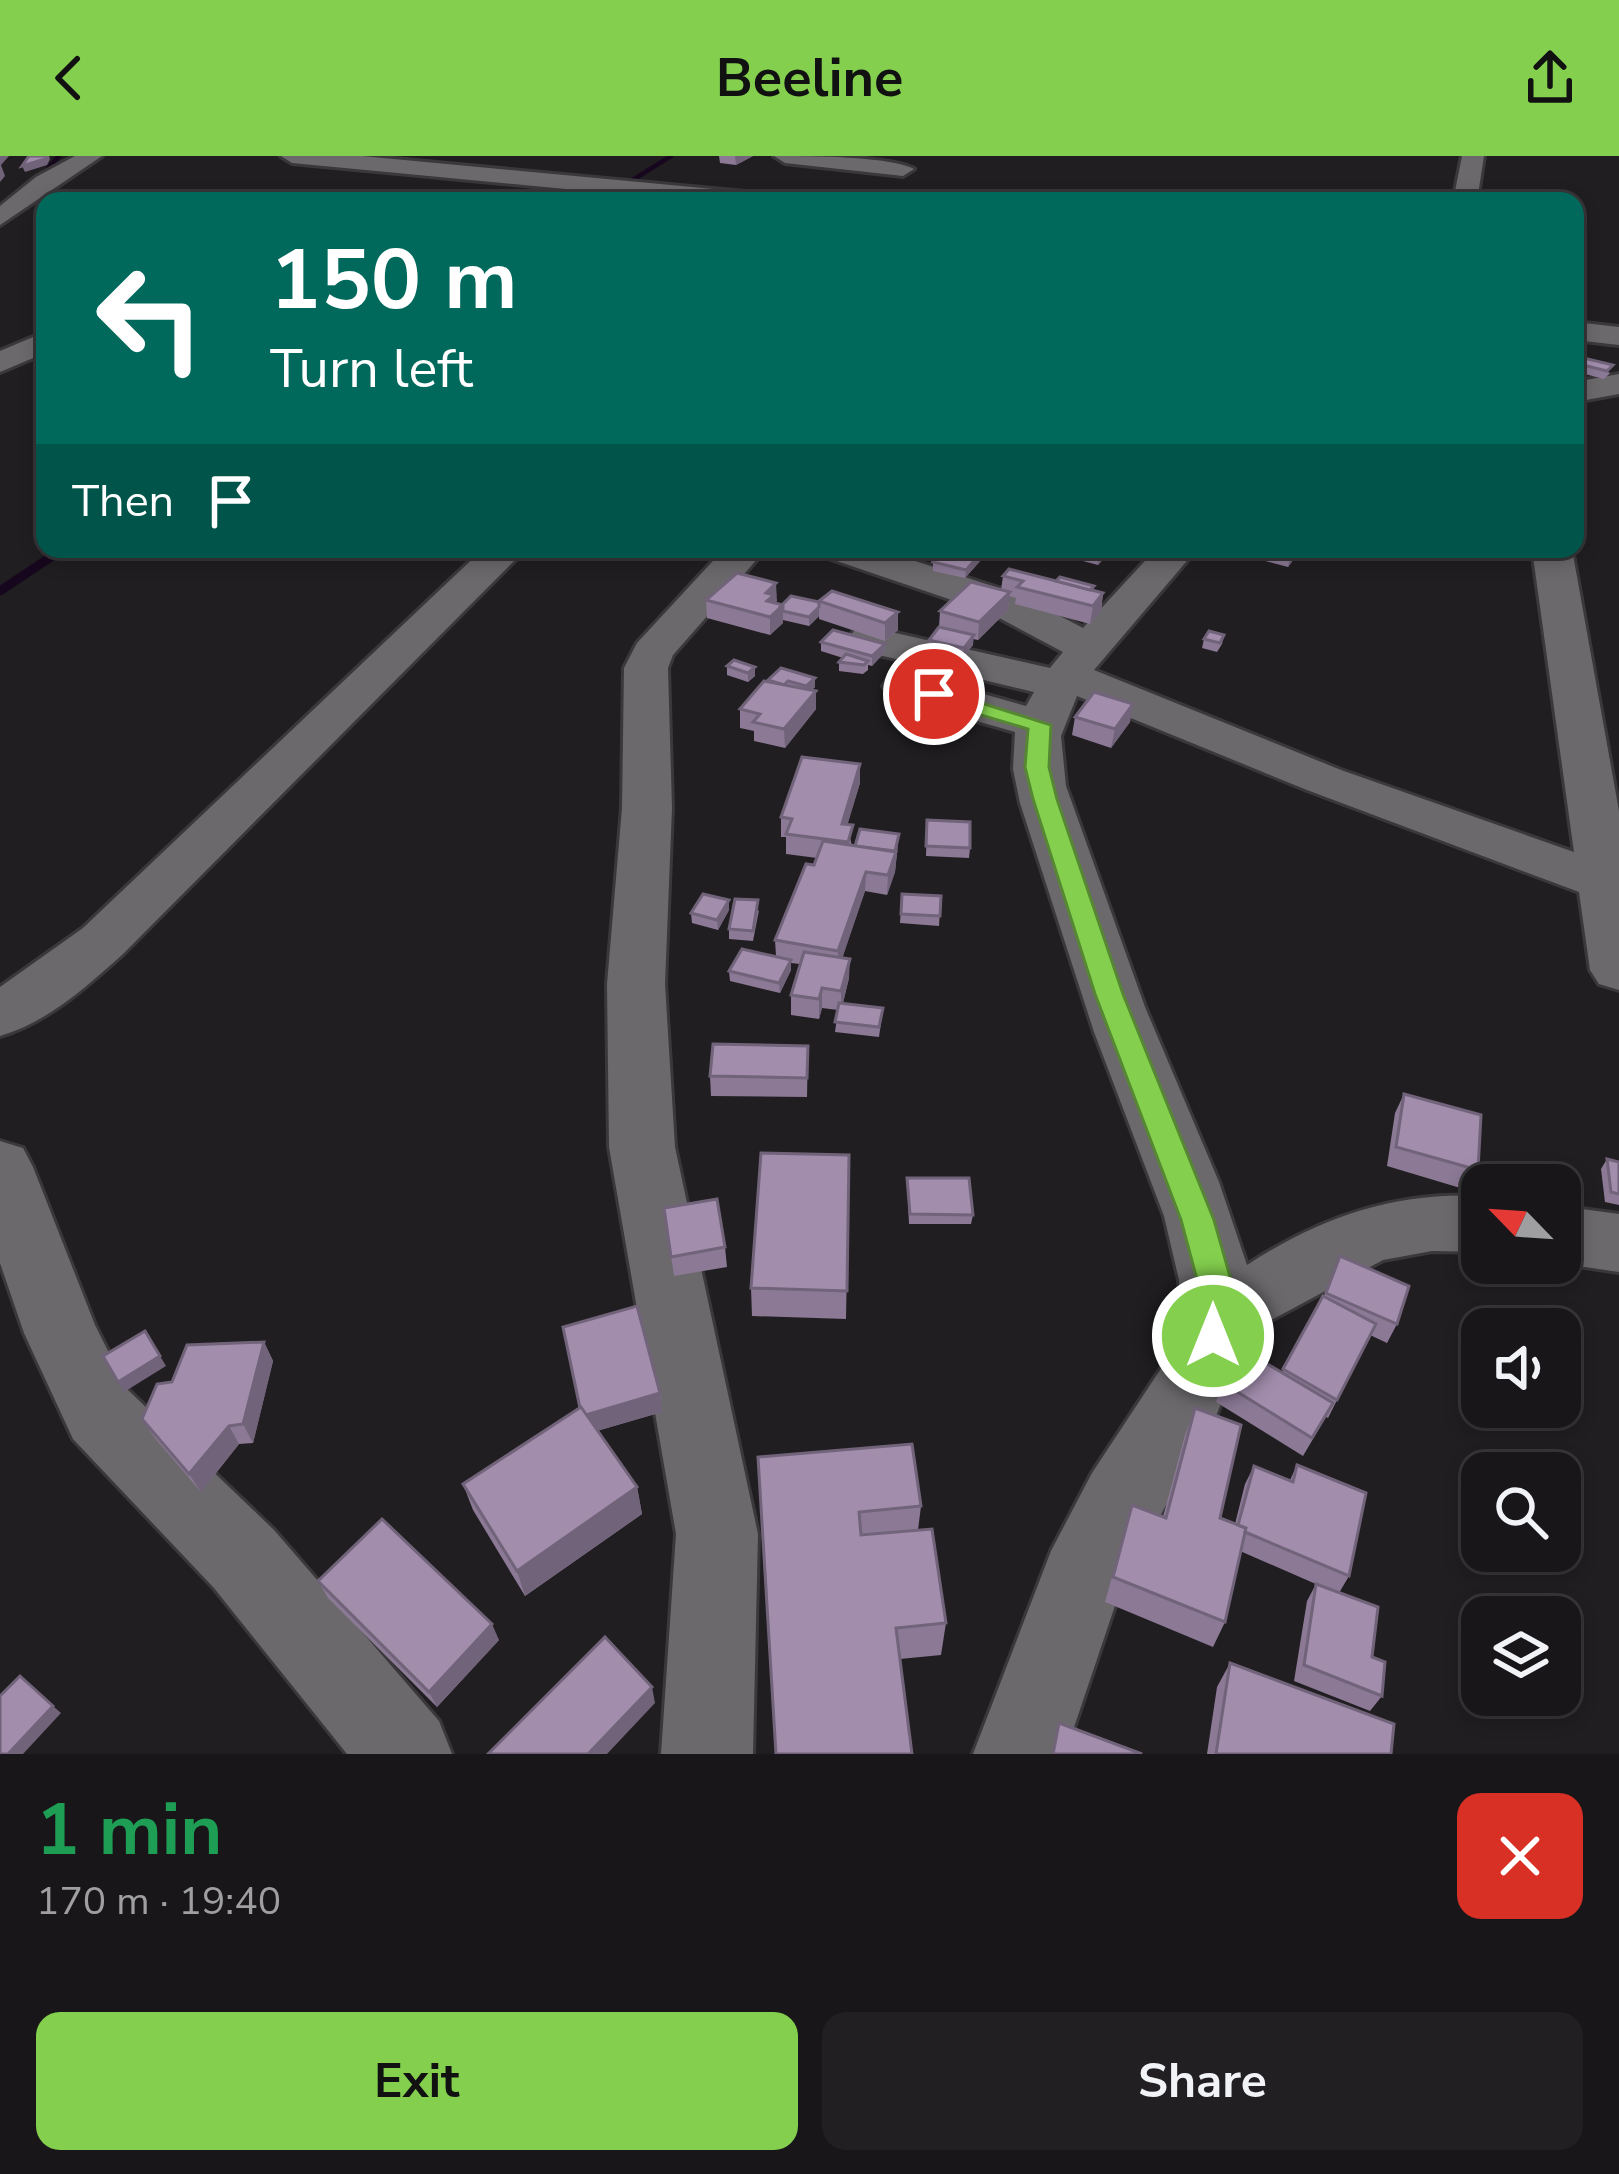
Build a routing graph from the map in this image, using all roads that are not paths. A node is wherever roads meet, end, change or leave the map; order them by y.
1 (91, 156) edge
2 (292, 156) edge
3 (784, 156) edge
4 (1473, 156) edge
5 (410, 161) edge
6 (902, 170) edge
7 (365, 184) dead end
8 (687, 192) edge
9 (1467, 192) edge
10 (0, 218) edge
11 (1584, 333) edge
12 (1619, 336) edge
13 (36, 345) edge
14 (0, 363) edge
15 (1619, 384) edge
16 (1584, 390) edge
17 (497, 558) edge
18 (738, 558) edge
19 (866, 558) edge
20 (1170, 558) edge
21 (1555, 558) edge
22 (870, 661) edge
23 (1066, 684) junction
24 (1597, 698) edge
25 (1603, 880) junction
26 (1619, 970) edge
27 (0, 1015) edge
28 (0, 1167) edge
29 (1461, 1223) edge
30 (1581, 1238) edge
31 (1619, 1244) edge
32 (1216, 1309) junction
33 (406, 1754) edge
34 (707, 1754) edge
35 (1019, 1754) edge

1 - 10 street
2 - 5 street
3 - 6 street
4 - 9 street
5 - 7 street
5 - 8 street
11 - 12 street
13 - 14 street
15 - 16 street
17 - 27 street
18 - 34 street
19 - 23 street
20 - 23 street
21 - 24 street
22 - 23 street
23 - 25 street
23 - 32 street
24 - 25 street
25 - 26 street
28 - 33 street
29 - 32 street
30 - 31 street
32 - 35 street

